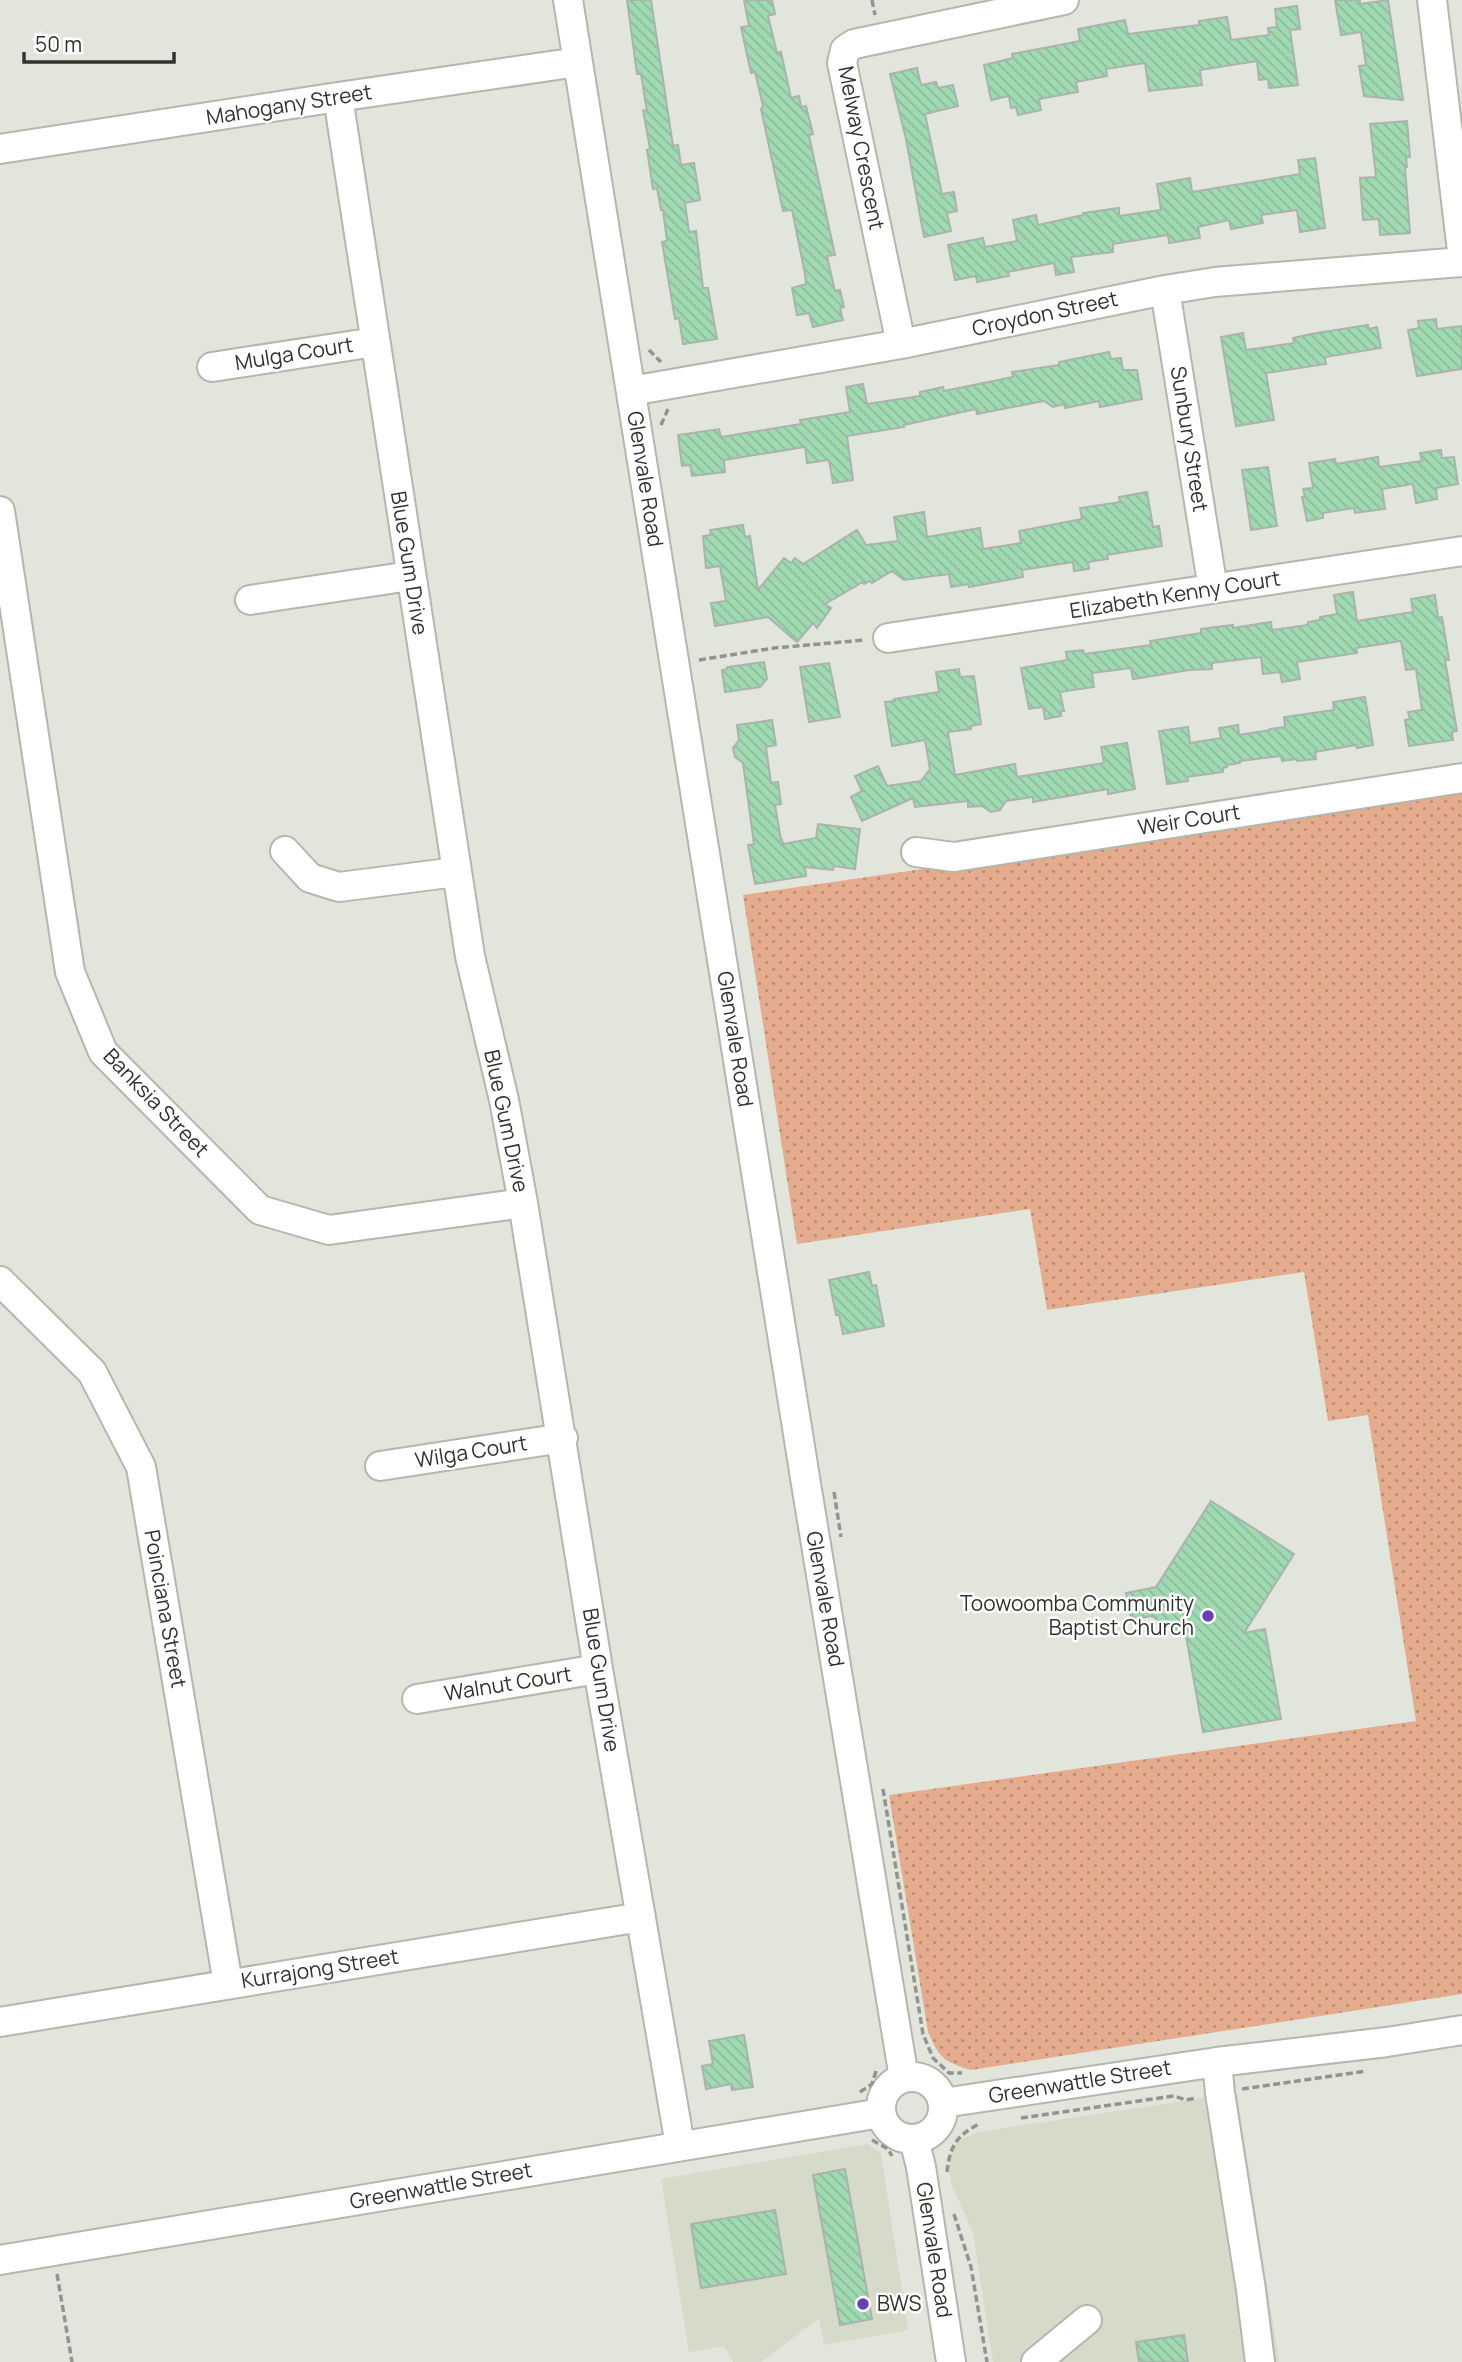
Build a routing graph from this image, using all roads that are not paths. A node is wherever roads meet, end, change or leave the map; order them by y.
1 (568, 0) edge
2 (1064, 0) edge
3 (1432, 0) edge
4 (578, 62) junction
5 (338, 97) junction
6 (0, 149) edge
7 (1462, 251) edge
8 (1462, 262) edge
9 (1165, 290) junction
10 (375, 342) junction
11 (901, 344) junction
12 (212, 367) dead end
13 (631, 391) junction
14 (0, 511) edge
15 (1462, 551) edge
16 (410, 576) junction
17 (1213, 589) junction
18 (250, 600) dead end
19 (888, 638) road end
20 (1462, 778) edge
21 (285, 851) dead end
22 (916, 852) dead end
23 (456, 872) junction
24 (523, 1203) junction
25 (0, 1281) edge
26 (563, 1438) junction
27 (380, 1466) dead end
28 (598, 1669) junction
29 (417, 1699) dead end
30 (640, 1917) junction
31 (228, 1984) junction
32 (1462, 2013) edge
33 (0, 2022) edge
34 (1462, 2030) edge
35 (1217, 2062) junction
36 (904, 2078) junction
37 (943, 2103) junction
38 (881, 2113) junction
39 (914, 2139) junction
40 (680, 2145) junction
41 (0, 2260) edge
42 (1087, 2320) dead end
43 (951, 2362) edge
44 (1036, 2362) edge
45 (1260, 2362) edge

1 - 4 street, Glenvale Road
2 - 11 street, Melway Crescent
3 - 7 street
4 - 5 street, Mahogany Street
4 - 13 street, Glenvale Road
5 - 6 street, Mahogany Street
5 - 10 street, Blue Gum Drive
8 - 9 street, Croydon Street
9 - 11 street, Croydon Street
9 - 17 street, Sunbury Street
10 - 12 street, Mulga Court
10 - 16 street, Blue Gum Drive
11 - 13 street, Croydon Street
13 - 36 street, Glenvale Road
14 - 24 street, Banksia Street
15 - 17 street, Elizabeth Kenny Court
16 - 18 street
16 - 23 street, Blue Gum Drive
17 - 19 street, Elizabeth Kenny Court
20 - 22 street, Weir Court
21 - 23 street
23 - 24 street, Blue Gum Drive
24 - 26 street, Blue Gum Drive
25 - 31 street, Poinciana Street
26 - 27 street, Wilga Court
26 - 28 street, Blue Gum Drive
28 - 29 street, Walnut Court
28 - 30 street, Blue Gum Drive
30 - 31 street, Kurrajong Street
30 - 40 street, Blue Gum Drive
31 - 33 street, Kurrajong Street
32 - 35 street, Greenwattle Street
34 - 35 street, Greenwattle Street
35 - 37 street, Greenwattle Street
35 - 45 street
36 - 37 street
36 - 38 street
37 - 39 street
38 - 39 street
38 - 40 street, Greenwattle Street
39 - 43 street, Glenvale Road
40 - 41 street, Greenwattle Street
42 - 44 street

